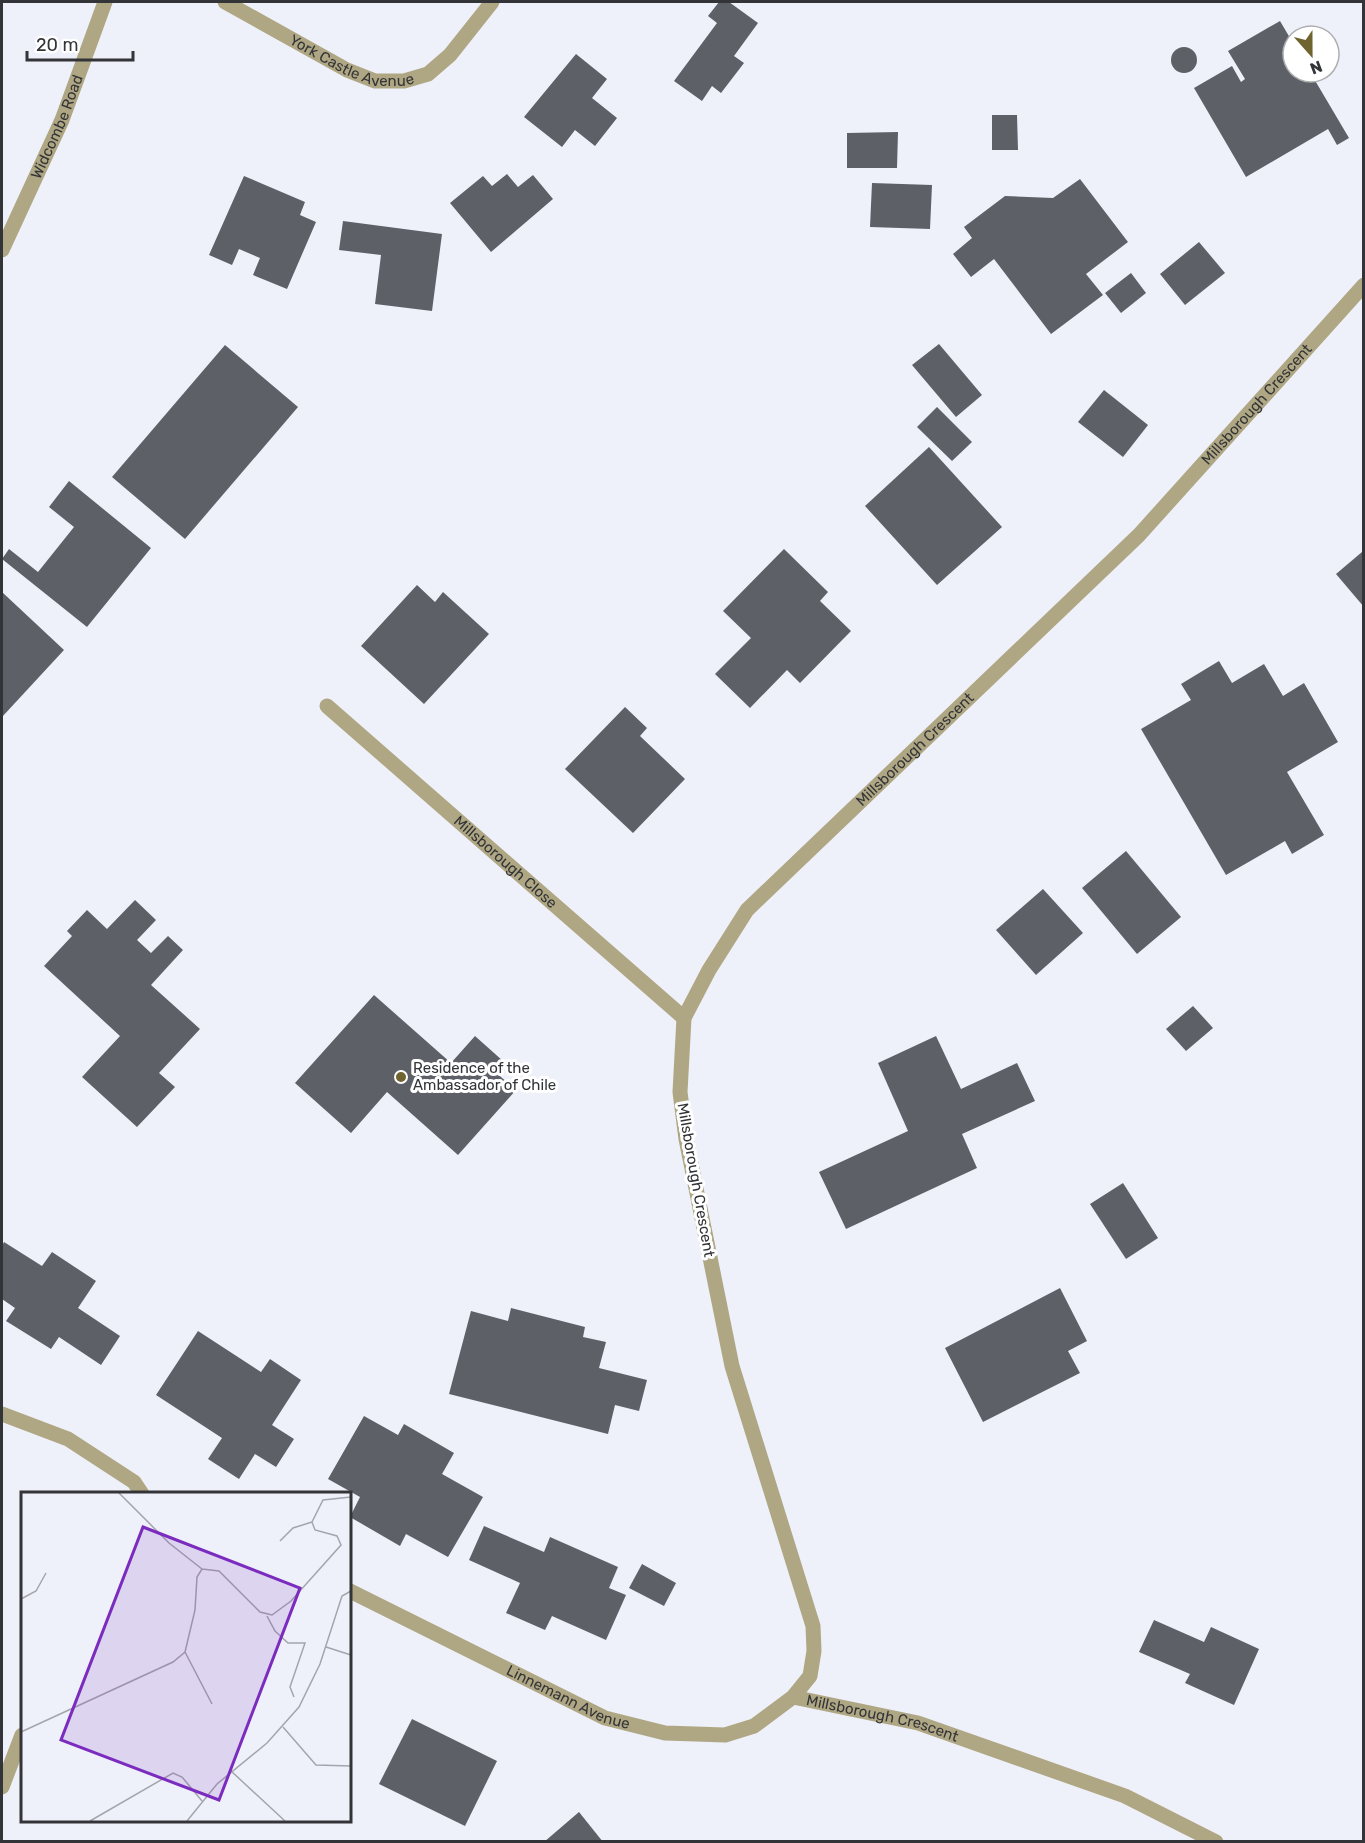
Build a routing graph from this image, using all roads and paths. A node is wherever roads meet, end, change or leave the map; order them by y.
1 (105, 2) edge
2 (225, 2) edge
3 (492, 2) edge
4 (2, 250) edge
5 (1364, 285) edge
6 (327, 706) dead end
7 (684, 1018) junction
8 (2, 1414) edge
9 (141, 1492) edge
10 (351, 1592) edge
11 (793, 1697) junction
12 (21, 1738) edge
13 (2, 1787) edge
14 (1216, 1842) edge

1 - 4 street, Widcombe Road
2 - 3 street, York Castle Avenue
5 - 7 street, Millsborough Crescent
6 - 7 street, Millsborough Close
7 - 11 street, Millsborough Crescent
8 - 9 street
10 - 11 street, Linnemann Avenue
11 - 14 street, Millsborough Crescent
12 - 13 street

